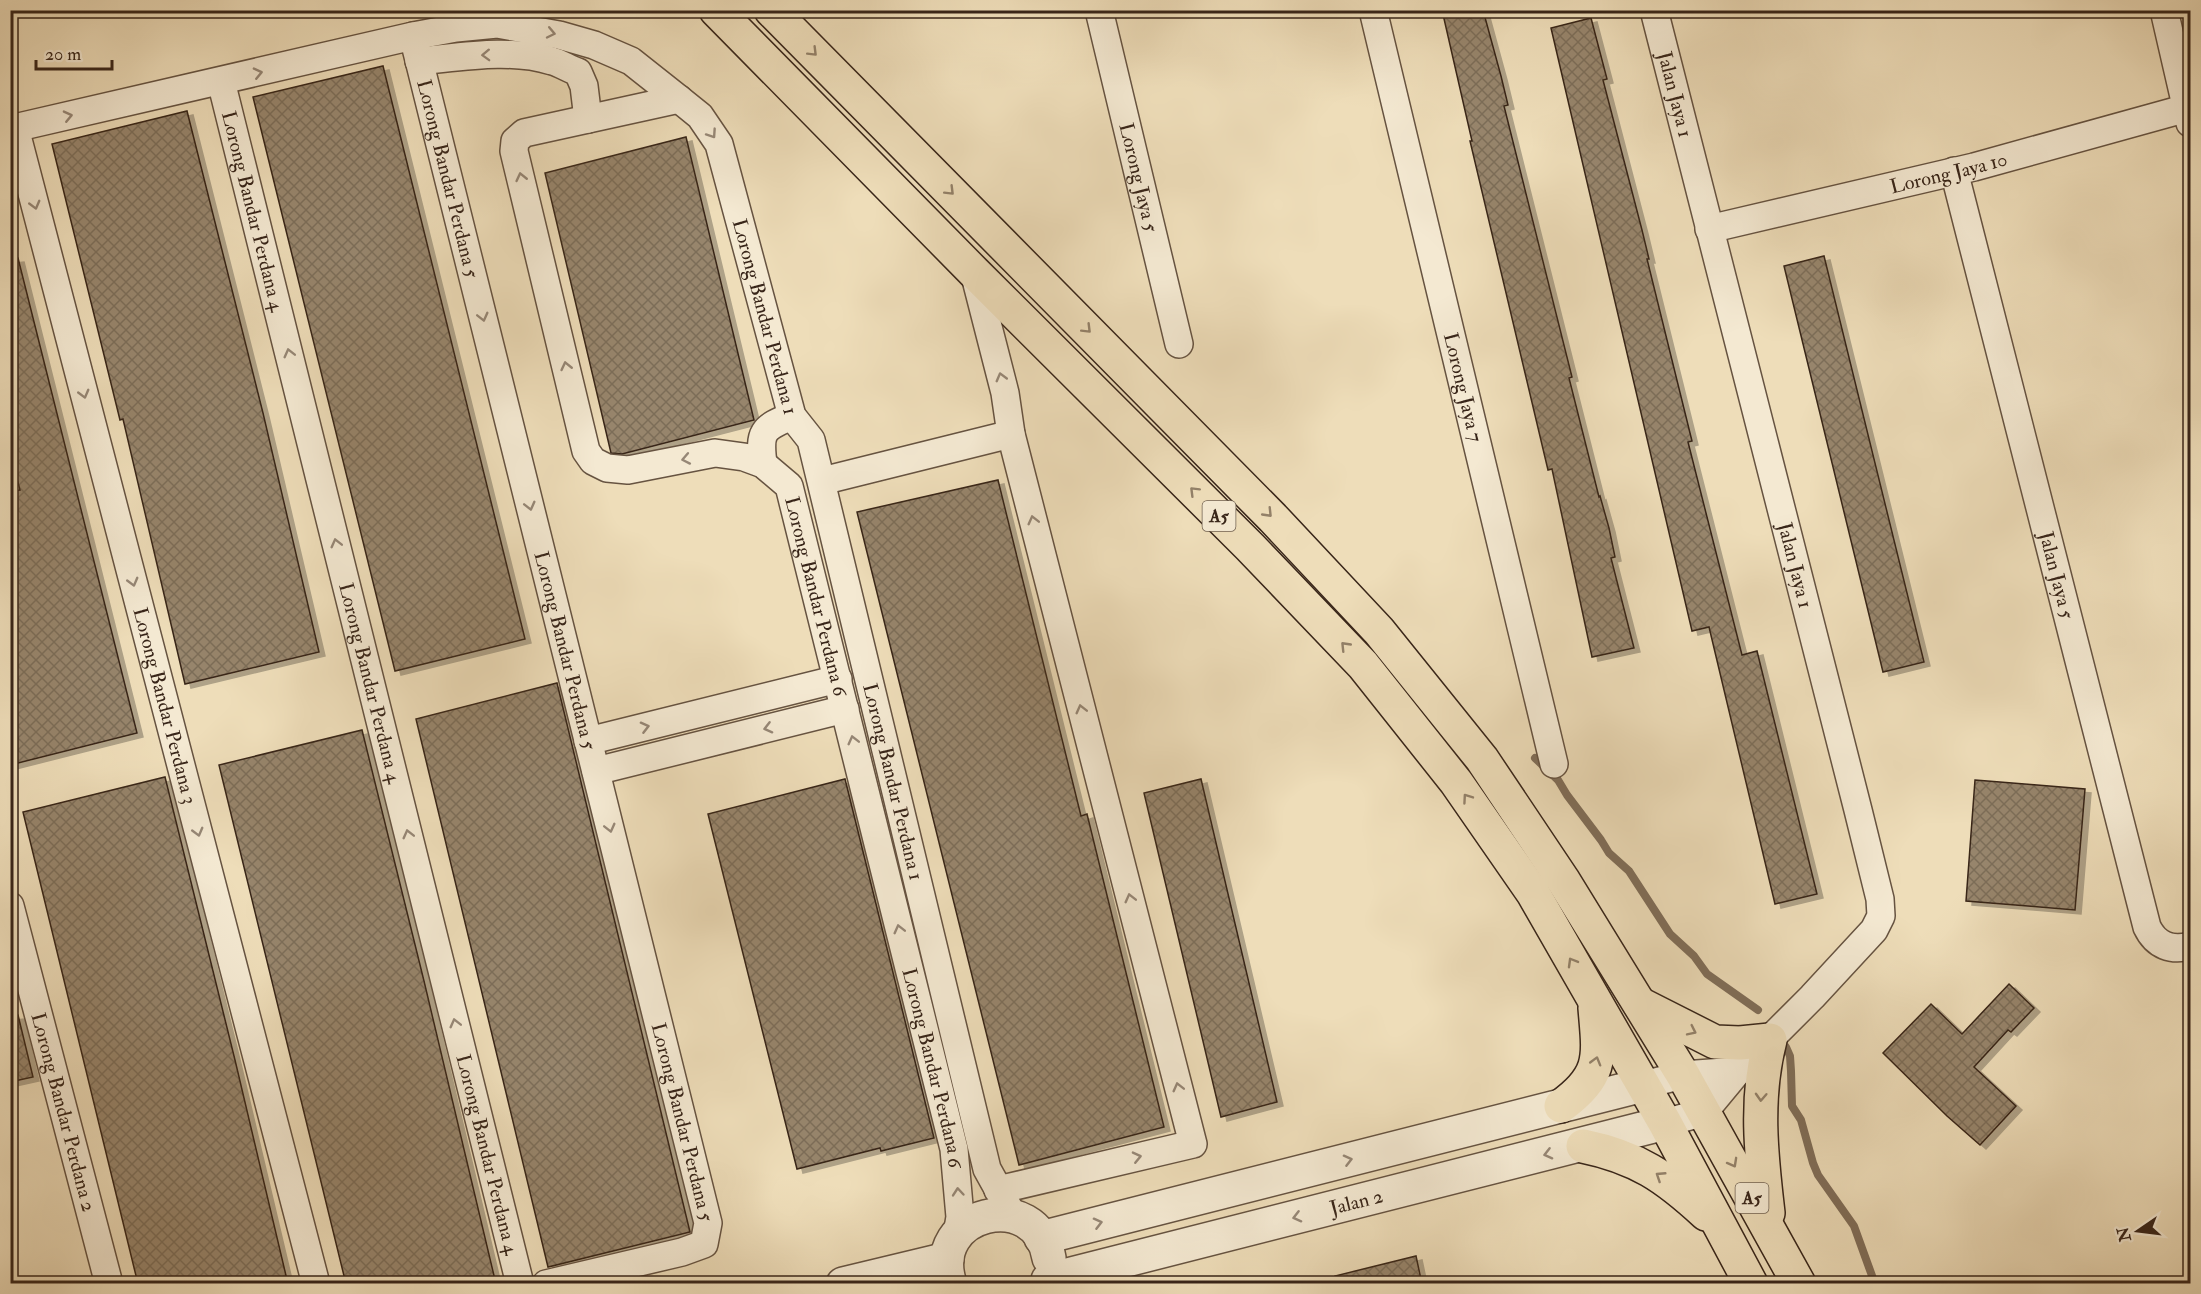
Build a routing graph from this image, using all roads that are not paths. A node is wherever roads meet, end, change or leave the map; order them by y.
1 (716, 10) edge
2 (771, 10) edge
3 (1099, 10) edge
4 (1373, 10) edge
5 (1654, 10) edge
6 (2164, 10) edge
7 (416, 49) junction
8 (221, 81) junction
9 (679, 99) junction
10 (2189, 115) edge
11 (588, 119) junction
12 (13, 129) edge
13 (1954, 171) junction
14 (1708, 229) junction
15 (974, 272) junction
16 (1179, 344) dead end
17 (792, 416) junction
18 (1011, 434) junction
19 (763, 464) junction
20 (822, 481) junction
21 (838, 679) junction
22 (845, 709) junction
23 (588, 741) junction
24 (1554, 764) dead end
25 (596, 771) junction
26 (10, 906) edge
27 (2190, 946) edge
28 (1594, 999) junction
29 (1640, 1004) junction
30 (1770, 1040) junction
31 (1738, 1071) junction
32 (1683, 1074) junction
33 (1643, 1085) junction
34 (1561, 1106) junction
35 (1704, 1112) junction
36 (1665, 1123) junction
37 (1582, 1146) junction
38 (1006, 1203) junction
39 (1721, 1227) junction
40 (1770, 1230) junction
41 (1041, 1238) junction
42 (951, 1259) edge
43 (1047, 1282) edge
44 (109, 1284) edge
45 (316, 1284) edge
46 (520, 1284) edge
47 (546, 1284) edge
48 (843, 1284) edge
49 (1751, 1284) edge
50 (1799, 1284) edge

1 - 15 highway, A5
2 -> 29 highway, A5
3 - 16 street, Lorong Jaya 5
4 - 24 street, Lorong Jaya 7
5 - 14 street, Jalan Jaya 1
6 - 10 street
8 -> 7 street, Lorong Bandar Perdana 1
7 -> 9 street, Lorong Bandar Perdana 1
11 -> 7 street
7 -> 23 street, Lorong Bandar Perdana 5
12 -> 8 street, Lorong Bandar Perdana 1
46 -> 8 street, Lorong Bandar Perdana 4
9 - 11 street, Lorong Bandar Perdana 6
9 -> 17 street, Lorong Bandar Perdana 1
10 - 13 street, Lorong Jaya 10
19 -> 11 street, Lorong Bandar Perdana 6
12 -> 45 street, Lorong Bandar Perdana 3
13 - 14 street, Lorong Jaya 10
13 - 27 street, Jalan Jaya 5
14 - 30 street, Jalan Jaya 1
18 -> 15 street
28 -> 15 highway, A5
17 - 19 street
17 - 20 street, Lorong Bandar Perdana 1
18 - 20 street
38 -> 18 street
19 - 21 street, Lorong Bandar Perdana 6
20 - 38 street, Lorong Bandar Perdana 1
21 - 22 street, Lorong Bandar Perdana 6
23 -> 21 street
22 -> 25 street
42 -> 22 street, Lorong Bandar Perdana 6
23 - 25 street, Lorong Bandar Perdana 5
25 -> 47 street, Lorong Bandar Perdana 5
26 - 44 street, Lorong Bandar Perdana 2
28 - 33 highway, A5
34 -> 28 highway
29 -> 30 highway
29 - 32 highway, A5
30 - 31 street, Jalan Jaya 1
30 -> 40 highway
31 - 32 street
31 - 35 street, Jalan Jaya 1
32 - 33 street
32 - 35 highway, A5
33 - 34 street
33 - 36 highway, A5
41 -> 34 street
35 - 36 street
35 -> 40 highway, A5
36 - 37 street, Jalan 2
36 - 39 highway, A5
39 -> 37 highway
37 -> 43 street, Jalan 2
38 - 41 street
38 - 42 street
39 - 49 highway, A5
40 - 50 highway, A5
41 - 43 street
42 - 48 street

